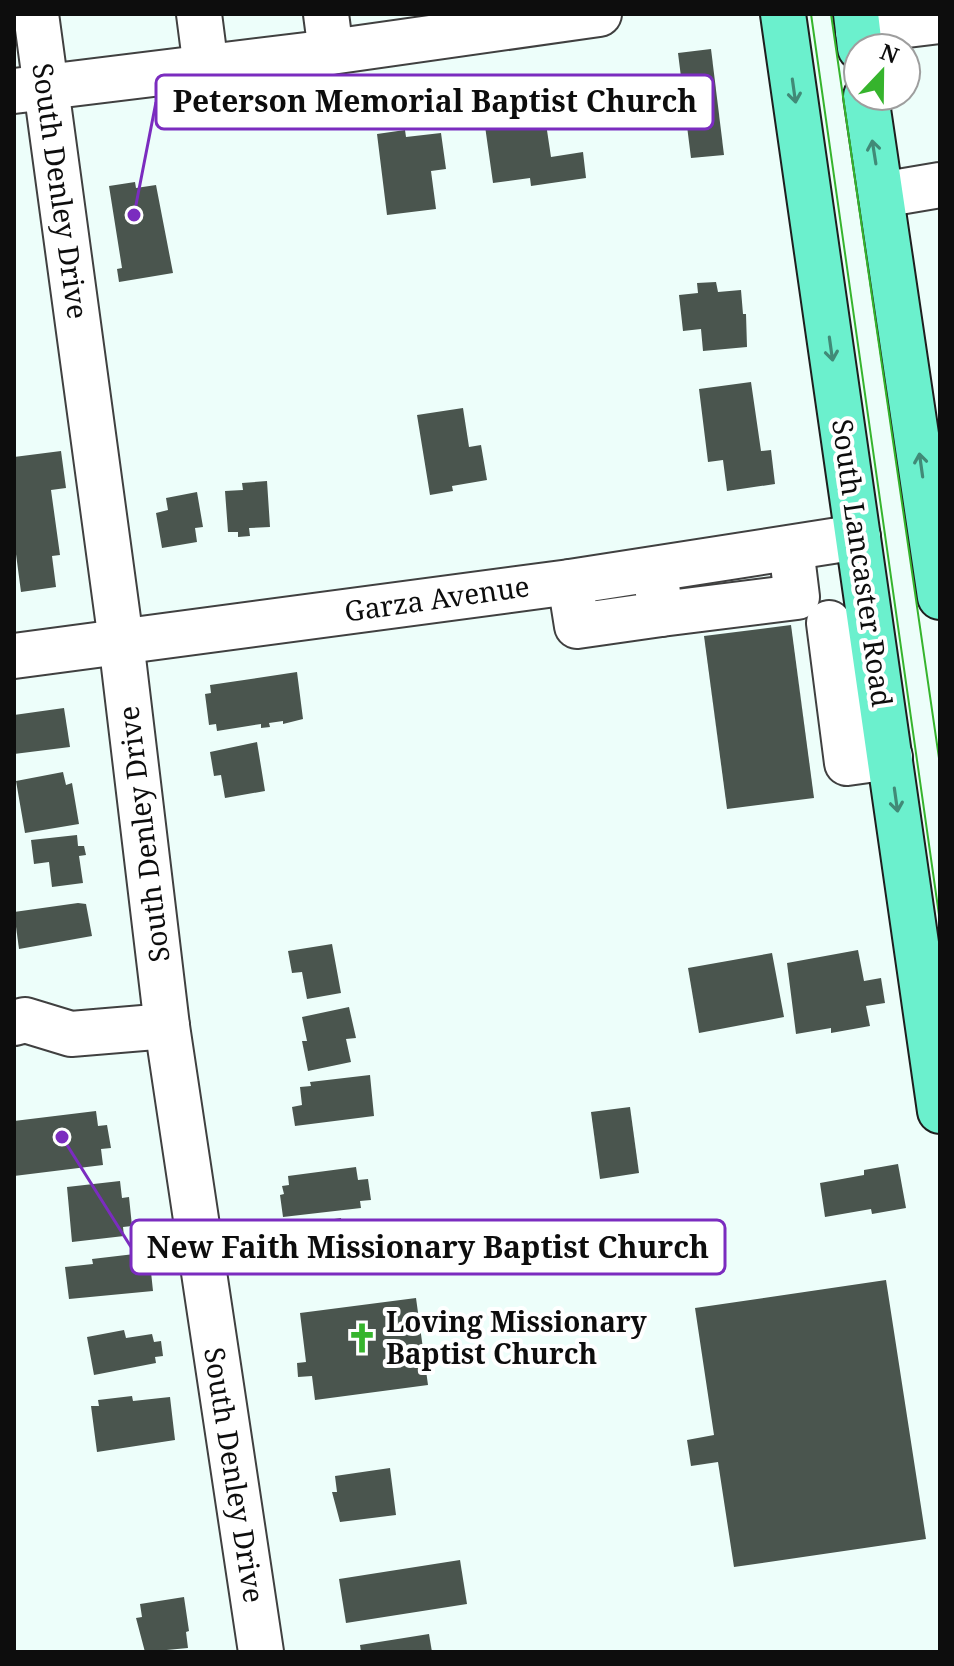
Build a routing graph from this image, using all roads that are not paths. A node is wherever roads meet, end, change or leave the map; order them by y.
1 (36, 14) edge
2 (199, 14) edge
3 (599, 14) edge
4 (783, 14) edge
5 (545, 18) edge
6 (940, 21) edge
7 (858, 31) edge
8 (328, 33) edge
9 (206, 68) junction
10 (30, 89) edge
11 (868, 112) edge
12 (940, 185) edge
13 (881, 195) junction
14 (858, 537) junction
15 (791, 548) junction
16 (655, 568) junction
17 (570, 582) junction
18 (940, 597) edge
19 (832, 613) junction
20 (661, 614) junction
21 (121, 641) junction
22 (14, 656) edge
23 (14, 1023) edge
24 (167, 1026) junction
25 (940, 1111) edge
26 (261, 1652) edge

1 - 10 street, South Denley Drive
2 - 9 street
3 - 5 street
4 -> 14 main road, South Lancaster Road
5 - 8 street
6 - 7 street
8 - 9 street
9 - 10 street
10 - 21 street, South Denley Drive
13 -> 11 main road
12 - 13 street
18 -> 13 main road
14 - 15 street, Garza Avenue
14 - 19 main road, South Lancaster Road
15 - 16 street, Garza Avenue
15 - 19 street
16 - 17 street, Garza Avenue
16 - 20 street
17 - 20 street
17 - 21 street, Garza Avenue
19 - 20 street
19 -> 25 main road, South Lancaster Road
21 - 22 street, Garza Avenue
21 - 24 street, South Denley Drive
23 - 24 street
24 - 26 street, South Denley Drive

